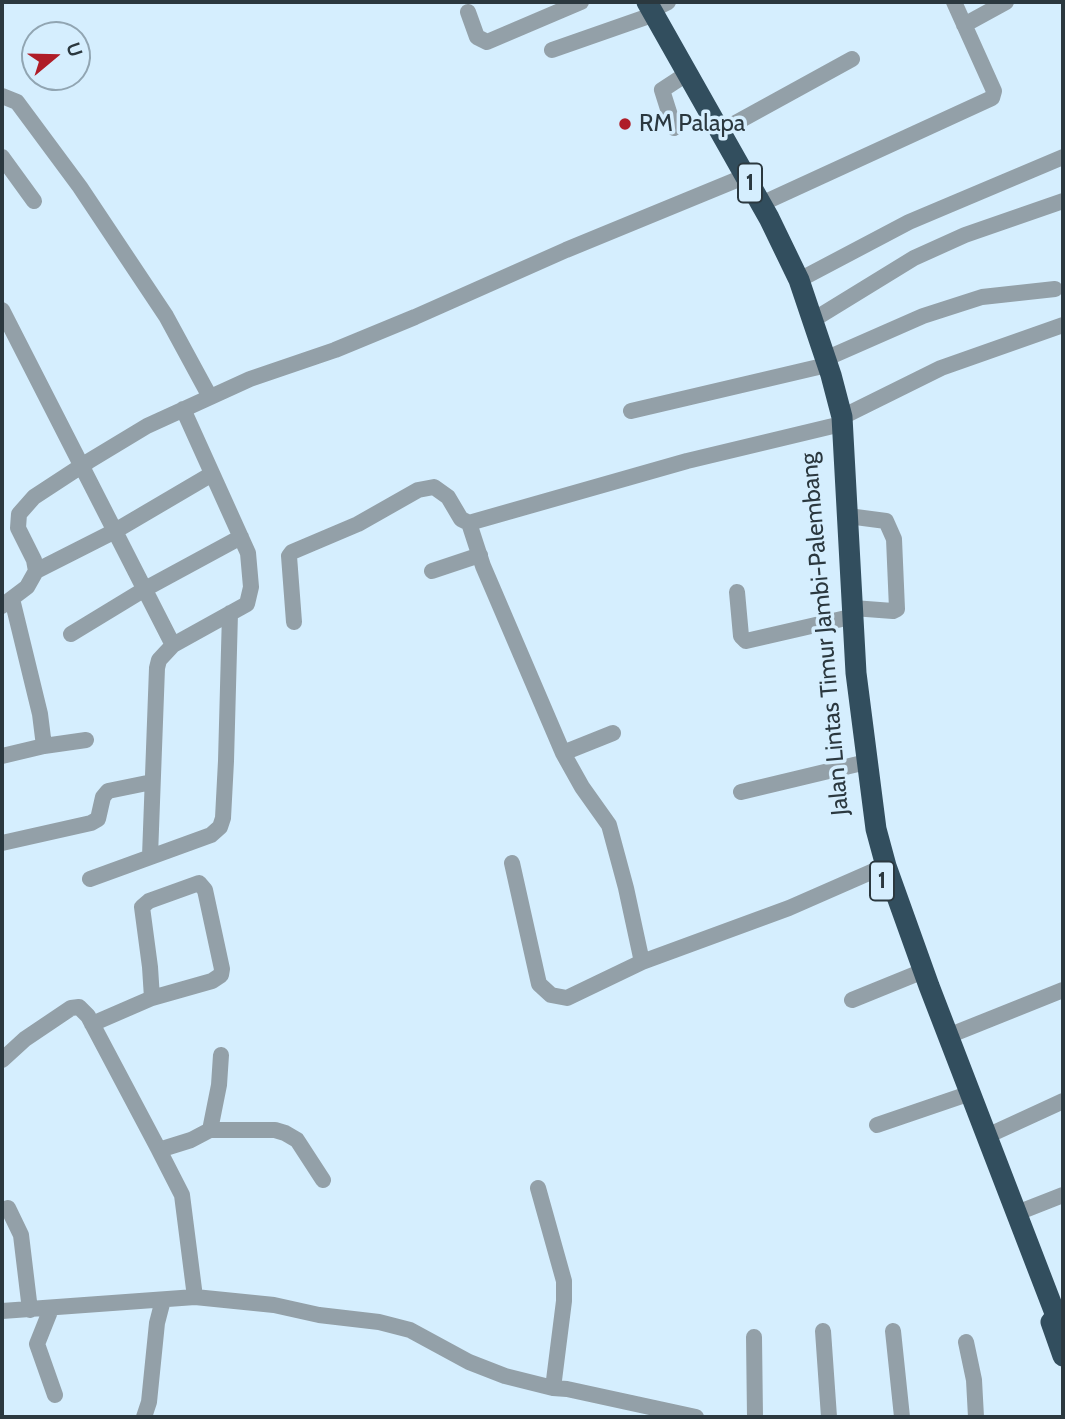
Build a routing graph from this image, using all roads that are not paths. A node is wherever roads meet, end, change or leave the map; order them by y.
1 (581, 2) edge
2 (954, 2) edge
3 (1006, 2) edge
4 (655, 7) edge
5 (467, 12) dead end
6 (964, 25) junction
7 (552, 50) dead end
8 (852, 59) dead end
9 (688, 73) junction
10 (2, 96) edge
11 (674, 128) dead end
12 (721, 131) junction
13 (2, 157) edge
14 (1063, 157) edge
15 (746, 176) junction
16 (34, 201) dead end
17 (1063, 201) edge
18 (761, 204) junction
19 (799, 280) junction
20 (1055, 289) dead end
21 (2, 310) edge
22 (813, 320) junction
23 (1063, 325) edge
24 (828, 366) junction
25 (210, 397) junction
26 (183, 410) junction
27 (631, 411) dead end
28 (838, 421) junction
29 (82, 466) junction
30 (212, 474) junction
31 (848, 516) junction
32 (469, 523) junction
33 (115, 531) junction
34 (241, 537) junction
35 (480, 555) junction
36 (36, 571) junction
37 (432, 571) dead end
38 (145, 589) junction
39 (737, 592) dead end
40 (7, 603) edge
41 (230, 613) junction
42 (849, 613) junction
43 (294, 622) dead end
44 (71, 634) dead end
45 (173, 645) junction
46 (612, 733) dead end
47 (86, 740) dead end
48 (44, 746) junction
49 (563, 753) junction
50 (2, 755) edge
51 (858, 764) junction
52 (152, 782) junction
53 (741, 792) dead end
54 (2, 843) edge
55 (149, 856) junction
56 (512, 863) dead end
57 (878, 869) junction
58 (90, 879) dead end
59 (642, 962) junction
60 (916, 974) junction
61 (1063, 990) edge
62 (152, 998) junction
63 (852, 1000) dead end
64 (92, 1024) junction
65 (948, 1036) junction
66 (221, 1055) dead end
67 (2, 1060) edge
68 (962, 1096) junction
69 (1063, 1101) edge
70 (877, 1125) dead end
71 (210, 1130) junction
72 (987, 1136) junction
73 (159, 1150) junction
74 (323, 1180) dead end
75 (538, 1188) dead end
76 (1063, 1195) edge
77 (8, 1208) dead end
78 (1017, 1213) junction
79 (195, 1297) junction
80 (163, 1300) junction
81 (51, 1309) junction
82 (30, 1310) junction
83 (2, 1311) edge
84 (893, 1331) dead end
85 (823, 1332) dead end
86 (1063, 1334) edge
87 (754, 1337) dead end
88 (966, 1342) dead end
89 (1063, 1356) edge
90 (553, 1388) junction
91 (55, 1395) dead end
92 (144, 1417) edge
93 (696, 1417) edge
94 (755, 1417) edge
95 (829, 1417) edge
96 (902, 1417) edge
97 (976, 1417) edge

1 - 5 street
2 - 6 street
3 - 6 street
4 - 7 street
4 - 9 highway, Jalan Lintas Timur Jambi-Palembang / 1
6 - 18 street
8 - 12 street
9 - 11 street
9 - 12 highway, Jalan Lintas Timur Jambi-Palembang / 1
10 - 25 street
12 - 15 highway, Jalan Lintas Timur Jambi-Palembang / 1
13 - 16 street
14 - 19 street
15 - 18 highway, Jalan Lintas Timur Jambi-Palembang / 1
15 - 25 street
17 - 22 street
18 - 19 highway, Jalan Lintas Timur Jambi-Palembang / 1
19 - 22 highway, Jalan Lintas Timur Jambi-Palembang / 1
20 - 24 street
21 - 29 street
22 - 24 highway, Jalan Lintas Timur Jambi-Palembang / 1
23 - 28 street
24 - 27 street
24 - 28 highway, Jalan Lintas Timur Jambi-Palembang / 1
25 - 26 street
26 - 29 street
26 - 30 street
28 - 31 highway, Jalan Lintas Timur Jambi-Palembang / 1
28 - 32 street
28 - 42 highway, Jalan Lintas Timur Jambi-Palembang / 1
29 - 33 street
29 - 36 street
30 - 33 street
30 - 34 street
31 - 42 highway, Jalan Lintas Timur Jambi-Palembang / 1
31 - 42 street
32 - 35 street
32 - 43 street
33 - 36 street
33 - 38 street
34 - 38 street
34 - 41 street
35 - 37 street
35 - 49 street
36 - 40 street
38 - 44 street
38 - 45 street
39 - 42 street
40 - 48 street
41 - 45 street
41 - 55 street
42 - 51 highway, Jalan Lintas Timur Jambi-Palembang / 1
42 - 65 highway, Jalan Lintas Timur Jambi-Palembang / 1
45 - 52 street
46 - 49 street
47 - 48 street
48 - 50 street
49 - 59 street
51 - 53 street
51 - 57 highway, Jalan Lintas Timur Jambi-Palembang / 1
52 - 54 street
52 - 55 street
55 - 58 street
56 - 59 street
57 - 59 street
57 - 60 highway, Jalan Lintas Timur Jambi-Palembang / 1
60 - 63 street
60 - 68 highway, Jalan Lintas Timur Jambi-Palembang / 1
61 - 65 street
62 - 62 street
62 - 64 street
64 - 67 street
64 - 73 street
65 - 72 highway, Jalan Lintas Timur Jambi-Palembang / 1
66 - 71 street
68 - 70 street
68 - 89 highway, Jalan Lintas Timur Jambi-Palembang / 1
69 - 72 street
71 - 73 street
71 - 74 street
72 - 78 highway, Jalan Lintas Timur Jambi-Palembang / 1
73 - 79 street
75 - 90 street
76 - 78 street
77 - 82 street
78 - 86 highway, Jalan Lintas Timur Jambi-Palembang / 1
79 - 80 street
79 - 90 street
80 - 81 street
80 - 92 street
81 - 82 street
81 - 91 street
82 - 83 street
84 - 96 street
85 - 95 street
87 - 94 street
88 - 97 street
90 - 93 street

